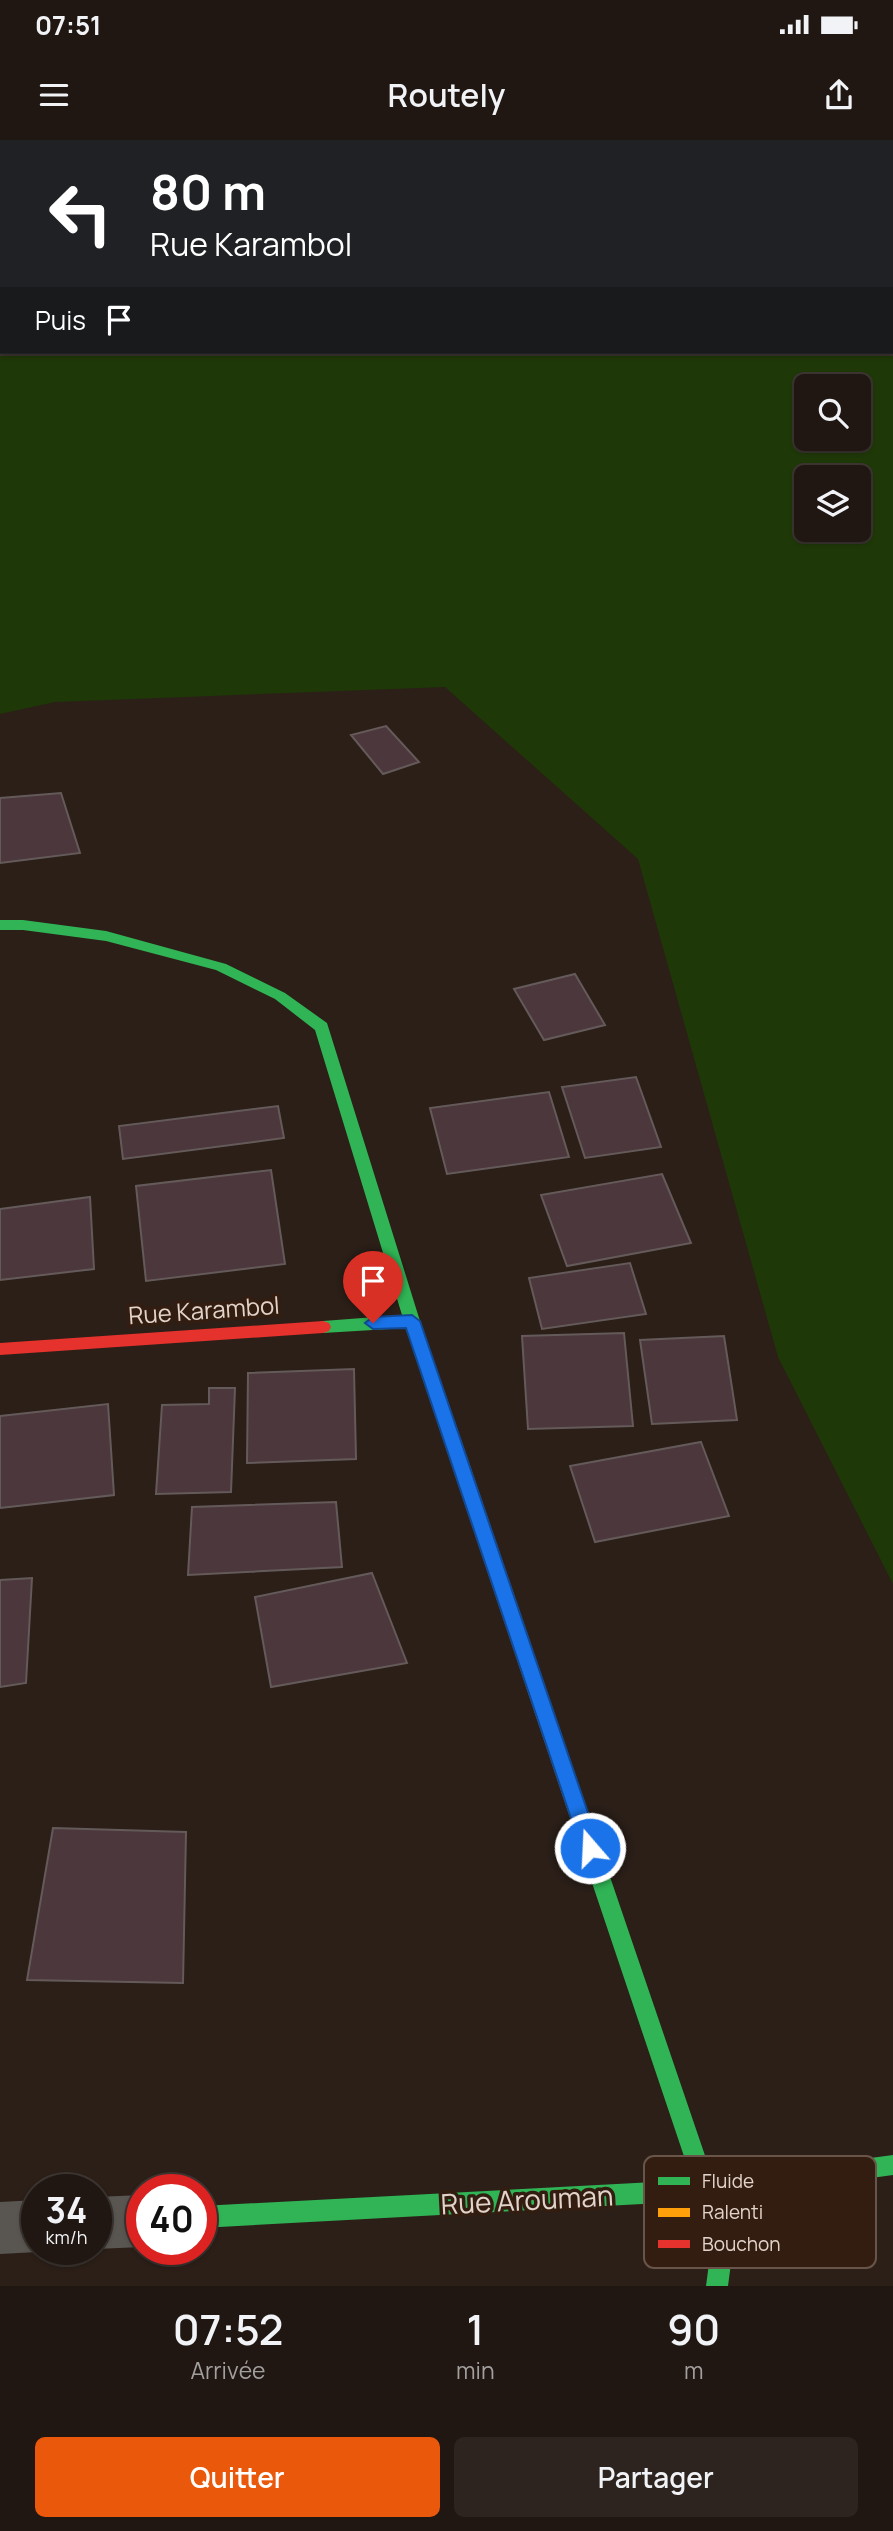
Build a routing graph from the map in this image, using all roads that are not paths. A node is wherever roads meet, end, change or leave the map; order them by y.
1 (0, 925) edge
2 (412, 1321) junction
3 (0, 1349) edge
4 (694, 2156) edge
5 (644, 2193) edge
6 (217, 2216) edge
7 (21, 2227) edge
8 (0, 2228) edge
9 (719, 2268) edge
10 (717, 2286) edge

1 - 2 street
2 - 3 street, Rue Karambol
2 - 4 street
5 - 6 street, Rue Arouman
7 - 8 street
9 - 10 street

